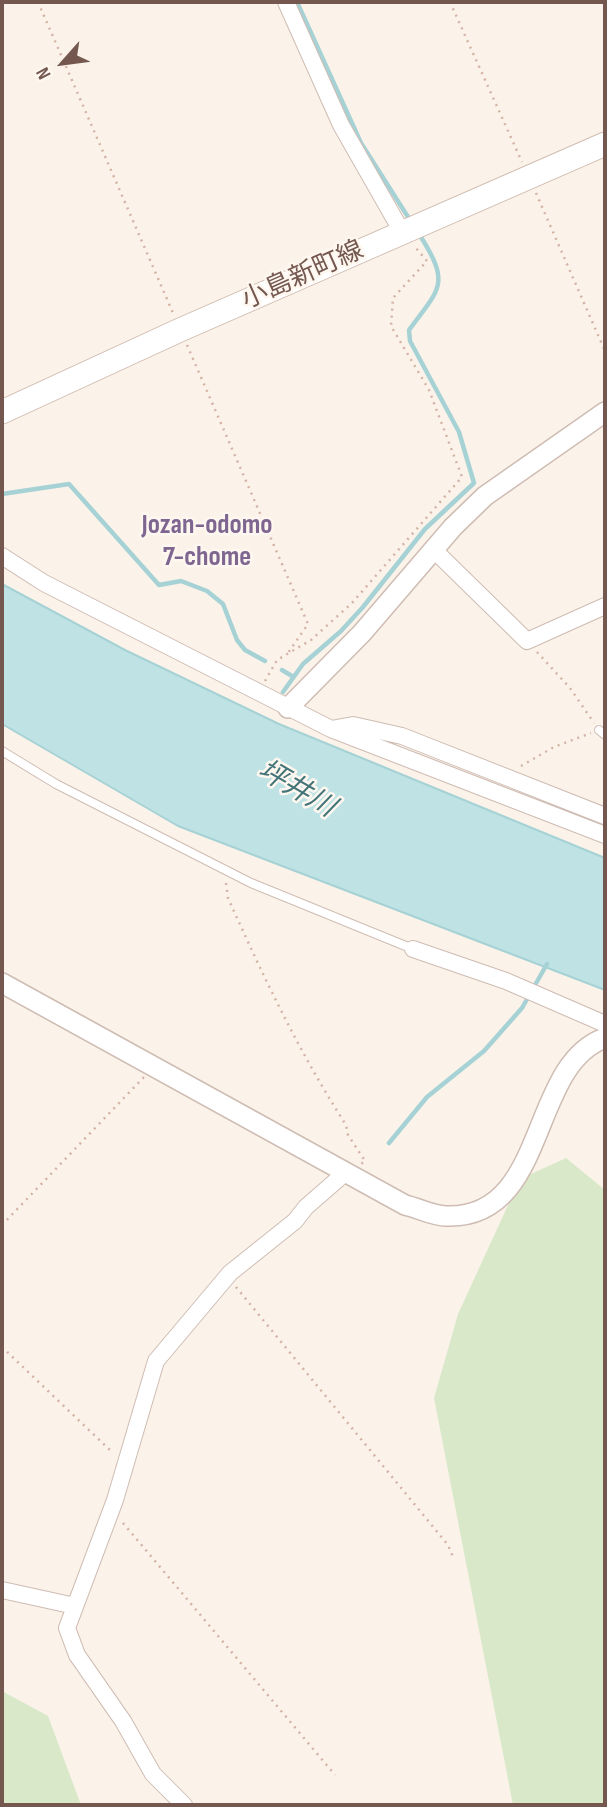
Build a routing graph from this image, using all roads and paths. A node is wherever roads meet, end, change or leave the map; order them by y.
1 (38, 2) edge
2 (286, 2) edge
3 (450, 2) edge
4 (605, 144) edge
5 (529, 178) junction
6 (402, 232) junction
7 (180, 330) junction
8 (605, 351) edge
9 (2, 412) edge
10 (605, 412) edge
11 (434, 550) junction
12 (2, 556) edge
13 (605, 606) edge
14 (527, 641) junction
15 (288, 653) junction
16 (258, 693) junction
17 (288, 708) junction
18 (331, 729) junction
19 (602, 733) edge
20 (2, 751) edge
21 (506, 775) junction
22 (605, 816) edge
23 (605, 835) edge
24 (224, 869) junction
25 (413, 949) joint
26 (2, 984) edge
27 (605, 1024) edge
28 (605, 1038) edge
29 (152, 1066) junction
30 (345, 1173) junction
31 (2, 1225) edge
32 (227, 1277) junction
33 (2, 1347) edge
34 (125, 1466) junction
35 (111, 1509) junction
36 (453, 1557) dead end
37 (2, 1590) edge
38 (75, 1606) junction
39 (335, 1775) dead end
40 (184, 1805) edge

1 - 7 path
2 - 6 street
3 - 5 path
4 - 5 main road, 小島新町線
5 - 6 main road, 小島新町線
5 - 8 path
6 - 7 main road, 小島新町線
6 - 15 path
7 - 9 main road, 小島新町線
7 - 15 path
10 - 11 street
11 - 14 street
11 - 17 street
12 - 16 street
13 - 14 street
14 - 19 path
15 - 16 path
16 - 17 street
17 - 18 street
18 - 21 street
18 - 23 street
19 - 21 path
20 - 24 lane
21 - 22 street
24 - 25 lane
24 - 30 path
25 - 27 street
26 - 29 street
28 - 30 street
29 - 30 street
29 - 31 path
30 - 32 street
32 - 34 street
32 - 36 path
33 - 34 path
34 - 35 street
35 - 38 street
35 - 39 path
37 - 38 street
38 - 40 street

